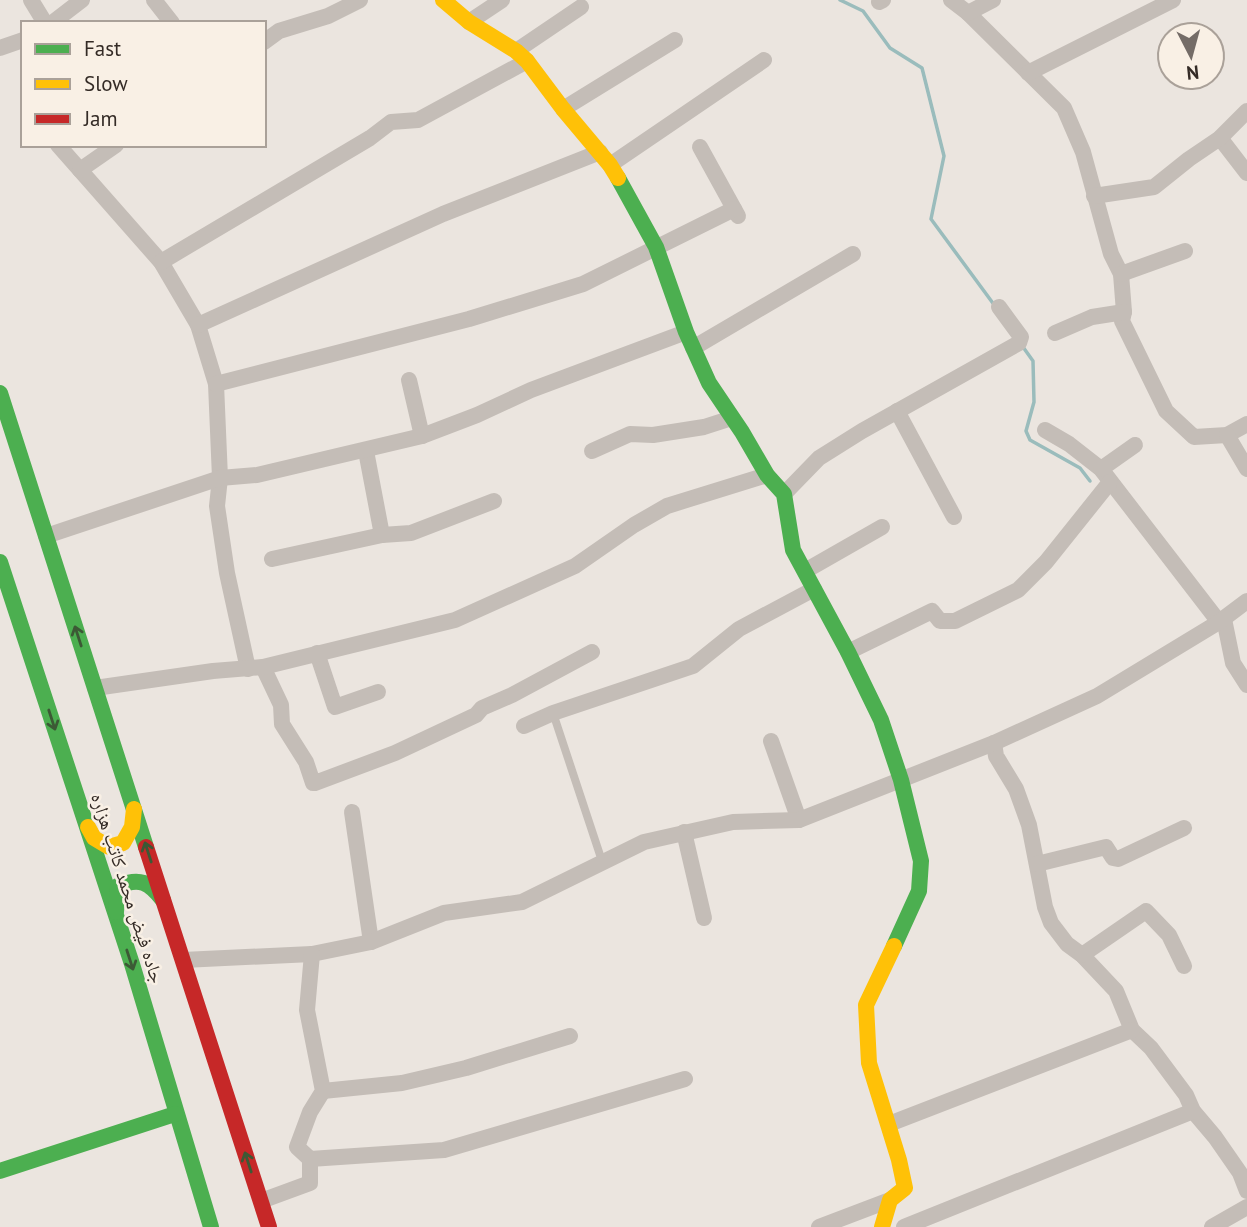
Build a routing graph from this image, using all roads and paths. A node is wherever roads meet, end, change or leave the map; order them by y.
1 (31, 0) edge
2 (82, 0) edge
3 (154, 0) edge
4 (360, 0) edge
5 (443, 0) edge
6 (502, 0) edge
7 (951, 0) edge
8 (993, 0) edge
9 (1173, 0) edge
10 (581, 7) dead end
11 (968, 13) junction
12 (44, 21) edge
13 (55, 21) edge
14 (170, 21) edge
15 (469, 22) junction
16 (675, 40) dead end
17 (21, 41) edge
18 (266, 41) edge
19 (0, 48) edge
20 (522, 56) junction
21 (764, 60) dead end
22 (1028, 73) junction
23 (563, 109) junction
24 (1247, 111) edge
25 (1220, 138) junction
26 (60, 147) edge
27 (113, 147) edge
28 (699, 147) dead end
29 (605, 158) junction
30 (80, 170) junction
31 (1247, 173) edge
32 (1094, 196) junction
33 (656, 247) junction
34 (1185, 251) dead end
35 (853, 254) dead end
36 (161, 262) junction
37 (1121, 274) junction
38 (999, 307) dead end
39 (1124, 312) junction
40 (198, 325) junction
41 (1055, 333) dead end
42 (690, 340) junction
43 (409, 380) dead end
44 (216, 384) junction
45 (0, 393) edge
46 (897, 411) junction
47 (732, 418) junction
48 (1247, 424) edge
49 (1045, 430) dead end
50 (1227, 435) junction
51 (422, 436) junction
52 (1135, 445) dead end
53 (366, 451) junction
54 (592, 452) dead end
55 (1247, 469) edge
56 (767, 475) junction
57 (1105, 475) junction
58 (220, 478) junction
59 (784, 494) junction
60 (494, 500) dead end
61 (954, 517) dead end
62 (882, 527) dead end
63 (382, 535) junction
64 (46, 536) junction
65 (272, 559) dead end
66 (0, 562) edge
67 (805, 571) junction
68 (814, 589) junction
69 (1247, 601) edge
70 (1221, 621) junction
71 (592, 652) dead end
72 (848, 652) junction
73 (317, 653) junction
74 (256, 668) junction
75 (1247, 685) edge
76 (95, 688) junction
77 (378, 692) dead end
78 (553, 713) junction
79 (524, 726) dead end
80 (771, 741) dead end
81 (994, 743) junction
82 (901, 780) junction
83 (134, 809) junction
84 (352, 811) dead end
85 (799, 820) junction
86 (86, 823) junction
87 (1184, 828) dead end
88 (684, 832) junction
89 (602, 862) junction
90 (1037, 864) junction
91 (164, 901) junction
92 (704, 918) dead end
93 (117, 919) junction
94 (371, 943) junction
95 (312, 954) junction
96 (1082, 955) junction
97 (183, 960) junction
98 (1184, 966) dead end
99 (1132, 1030) junction
100 (570, 1036) dead end
101 (685, 1079) dead end
102 (323, 1091) junction
103 (1193, 1111) junction
104 (175, 1114) junction
105 (889, 1124) junction
106 (310, 1159) junction
107 (0, 1171) edge
108 (1247, 1191) edge
109 (890, 1200) junction
110 (261, 1201) junction
111 (1247, 1207) edge
112 (205, 1226) edge
113 (269, 1227) edge
114 (819, 1227) edge
115 (882, 1227) edge
116 (904, 1227) edge
117 (1212, 1227) edge

1 - 12 street
2 - 13 street
3 - 14 street
4 - 18 street
5 - 15 main road
6 - 15 street
7 - 11 street
8 - 11 street
9 - 22 street
10 - 20 street
11 - 22 street
15 - 20 main road
16 - 23 street
17 - 19 street
20 - 23 main road
20 - 36 street
21 - 29 street
22 - 32 street
23 - 29 main road
24 - 25 street
25 - 31 street
25 - 32 street
26 - 30 street
27 - 30 street
28 - 33 street
29 - 33 main road
29 - 40 street
30 - 36 street
32 - 37 street
33 - 42 main road
33 - 44 street
34 - 37 street
35 - 42 street
36 - 40 street
37 - 39 street
38 - 46 street
39 - 41 street
39 - 50 street
40 - 44 street
42 - 47 main road
42 - 51 street
43 - 51 street
44 - 58 street
45 - 64 main road
46 - 59 street
46 - 61 street
47 - 54 street
47 - 56 main road
48 - 50 street
49 - 57 street
50 - 55 street
51 - 53 street
52 - 57 street
53 - 58 street
53 - 63 street
56 - 59 main road
56 - 73 street
57 - 70 street
57 - 72 street
58 - 64 street
58 - 74 street
59 - 67 main road
60 - 63 street
62 - 67 street
63 - 65 street
76 -> 64 main road
66 -> 86 main road, جاده فیض محمد کاتب هزاره
67 - 68 main road
68 - 72 main road
68 - 78 street
69 - 70 street
70 - 75 street
70 - 81 street
71 - 74 street
72 - 82 main road
73 - 74 street
73 - 77 street
74 - 76 street
76 - 83 main road
78 - 79 street
78 - 89 lane
80 - 85 street
81 - 82 street
81 - 90 street
82 - 85 street
82 - 105 main road
83 - 86 main road
91 -> 83 main road
84 - 94 street
85 - 88 street
86 - 93 main road, جاده فیض محمد کاتب هزاره
87 - 90 street
88 - 89 street
88 - 92 street
89 - 94 street
90 - 96 street
91 - 93 main road
91 - 97 main road
93 -> 104 main road, جاده فیض محمد کاتب هزاره
94 - 95 street
95 - 97 street
95 - 102 street
96 - 98 street
96 - 99 street
110 -> 97 main road
99 - 103 street
99 - 105 street
100 - 102 street
101 - 106 street
102 - 106 street
103 - 108 street
103 - 116 street
104 - 107 main road
104 - 112 main road, جاده فیض محمد کاتب هزاره
105 - 109 main road
106 - 110 street
109 - 114 street
109 - 115 main road
110 - 113 main road
111 - 117 street

